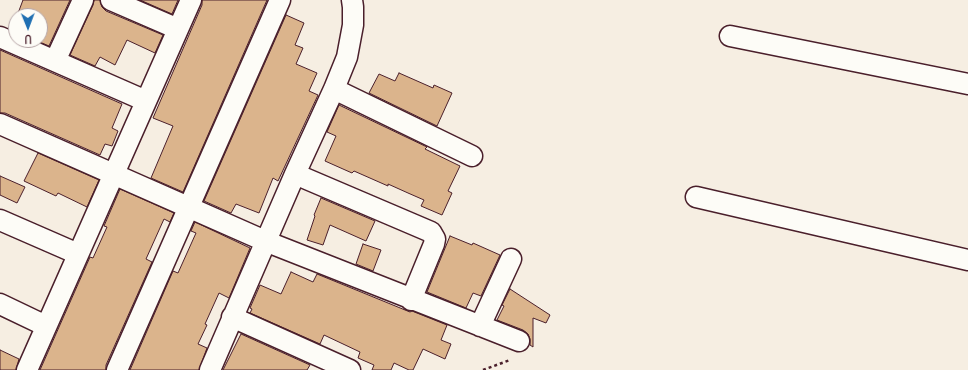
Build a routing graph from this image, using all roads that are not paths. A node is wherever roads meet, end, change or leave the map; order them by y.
1 (83, 0) edge
2 (111, 0) edge
3 (191, 0) edge
4 (280, 0) edge
5 (352, 0) edge
6 (178, 30) junction
7 (730, 36) dead end
8 (0, 37) edge
9 (56, 61) junction
10 (968, 84) edge
11 (334, 88) junction
12 (146, 102) junction
13 (0, 124) edge
14 (472, 156) dead end
15 (114, 174) junction
16 (295, 174) junction
17 (696, 197) dead end
18 (188, 207) junction
19 (0, 220) edge
20 (265, 242) junction
21 (78, 254) junction
22 (511, 259) dead end
23 (968, 260) edge
24 (411, 300) junction
25 (0, 304) edge
26 (232, 317) junction
27 (46, 326) junction
28 (480, 326) junction
29 (519, 341) dead end
30 (27, 370) edge
31 (117, 370) edge
32 (210, 370) edge
33 (350, 370) edge

1 - 9 street
2 - 6 street
3 - 6 street
4 - 18 street
5 - 11 street
6 - 12 street
7 - 10 street
8 - 9 street
9 - 12 street
11 - 14 street
11 - 16 street
12 - 15 street
13 - 15 street
15 - 18 street
15 - 21 street
16 - 20 street
16 - 24 street
17 - 23 street
18 - 20 street
18 - 31 street
19 - 21 street
20 - 24 street
20 - 26 street
21 - 27 street
22 - 28 street
24 - 28 street
25 - 27 street
26 - 32 street
26 - 33 street
27 - 30 street
28 - 29 street

